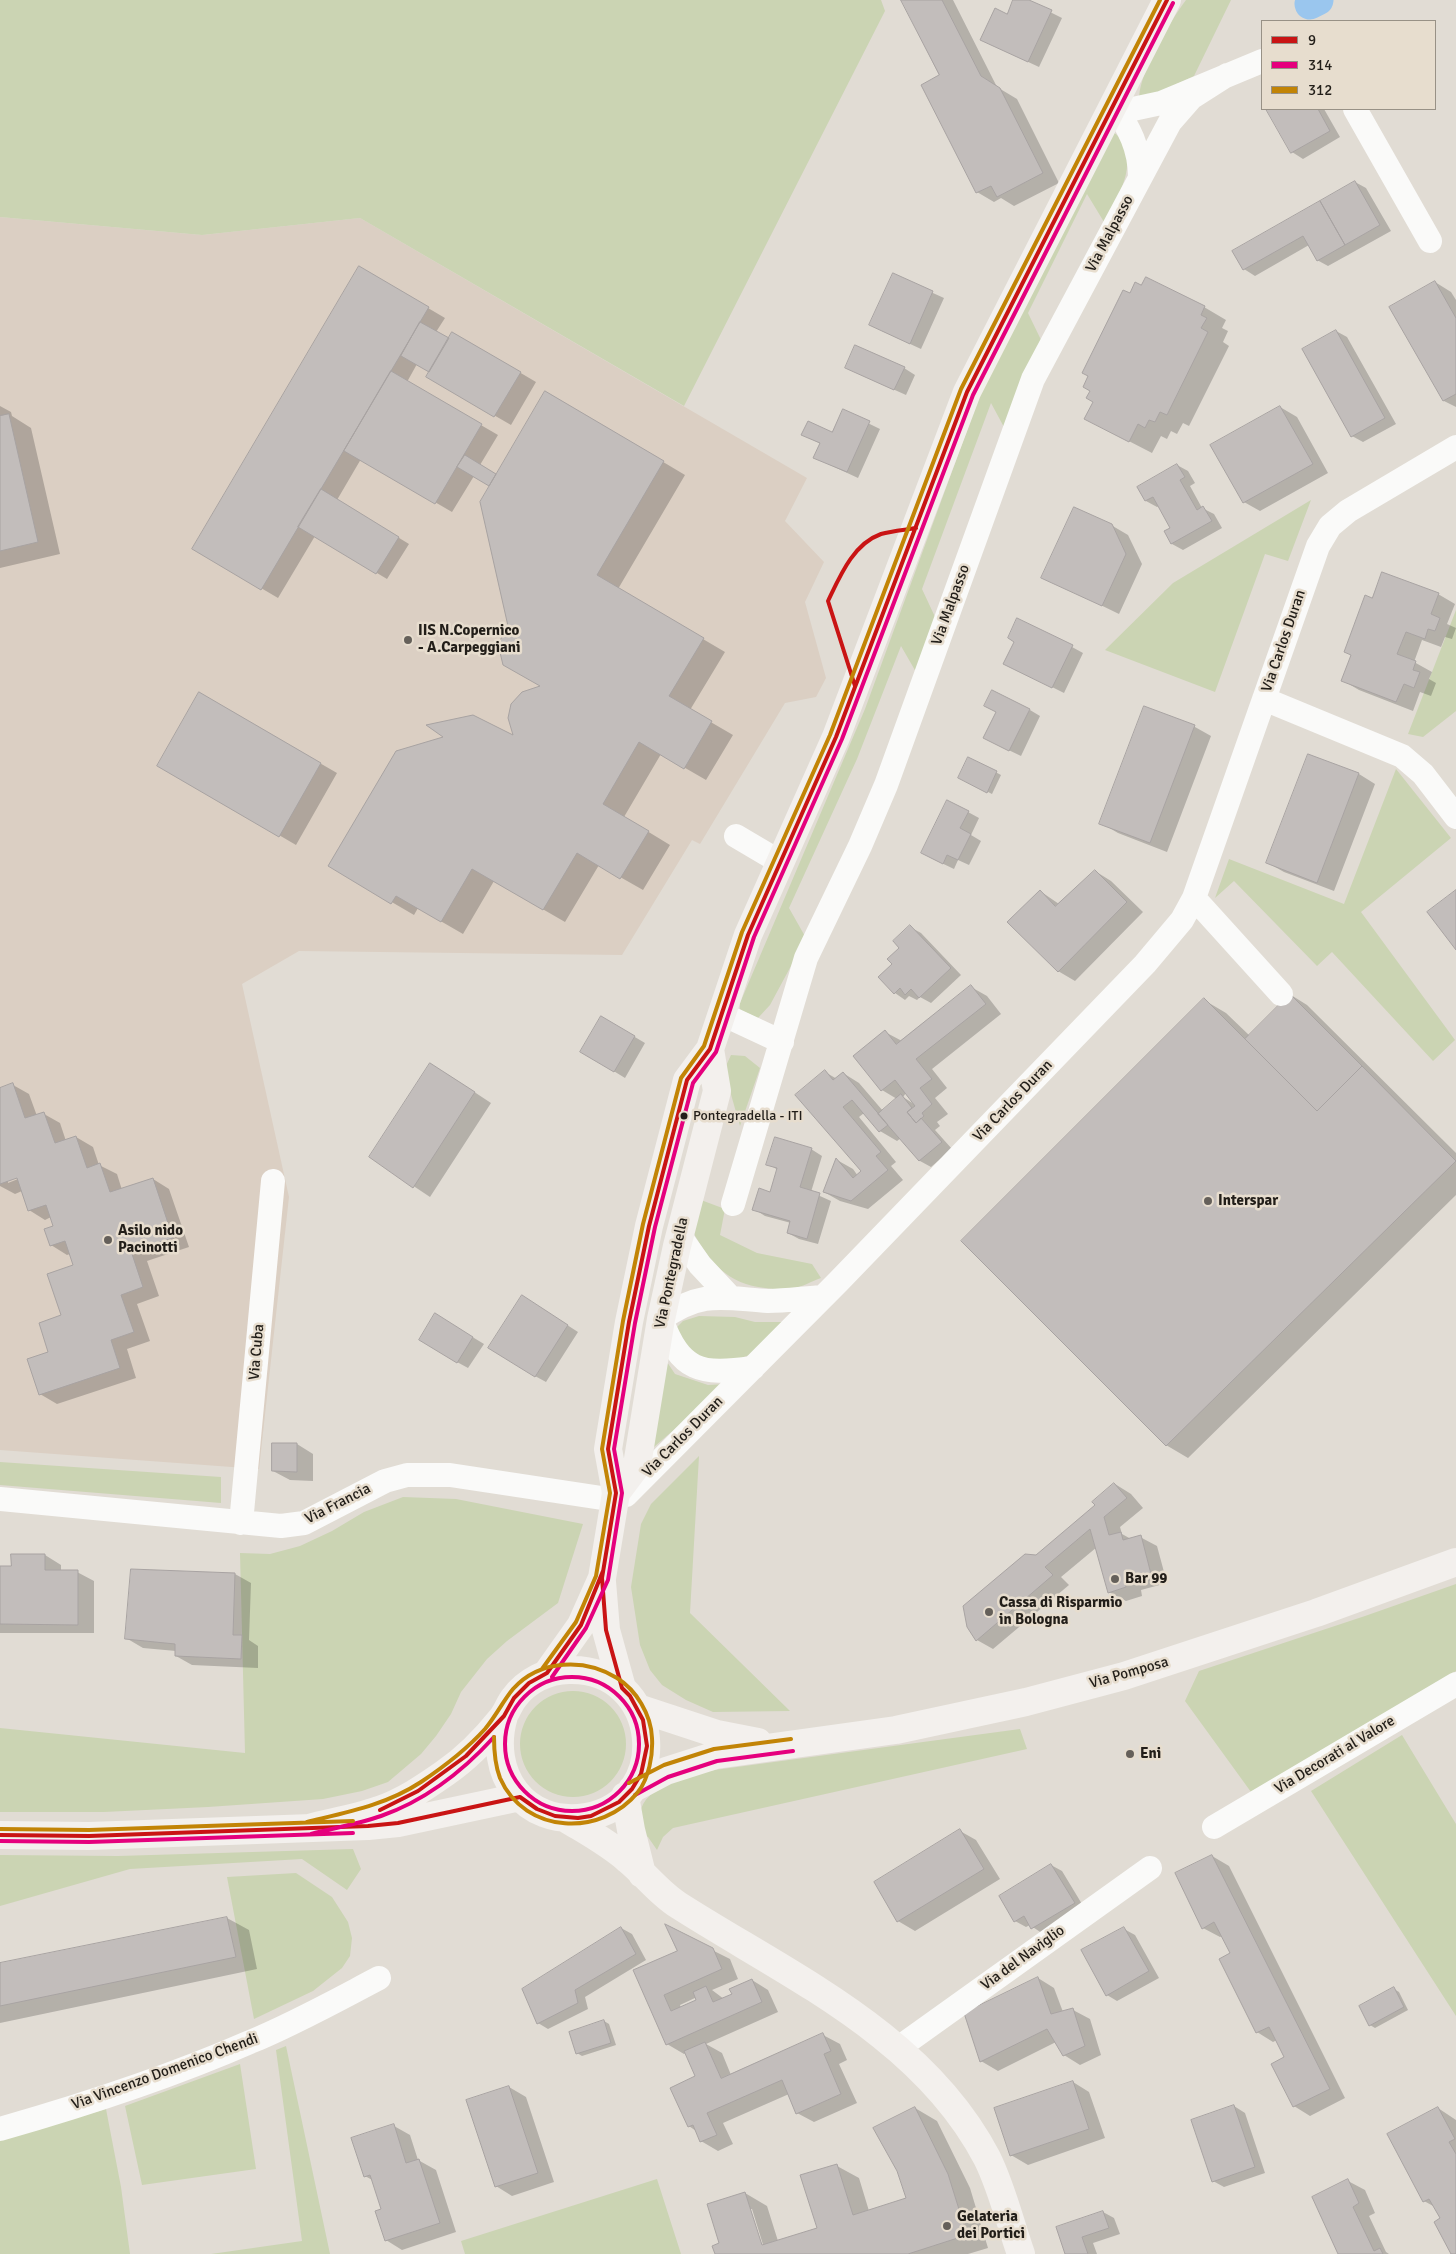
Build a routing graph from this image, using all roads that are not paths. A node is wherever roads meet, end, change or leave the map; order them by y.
1 (1167, 0) edge
2 (1261, 61) edge
3 (1227, 76) junction
4 (1113, 104) junction
5 (1356, 110) edge
6 (1140, 177) junction
7 (1430, 241) dead end
8 (1456, 448) edge
9 (1264, 699) junction
10 (1456, 817) edge
11 (736, 836) dead end
12 (780, 862) junction
13 (1194, 898) junction
14 (1282, 994) dead end
15 (722, 1014) junction
16 (782, 1042) junction
17 (710, 1049) junction
18 (273, 1181) dead end
19 (733, 1204) dead end
20 (679, 1235) junction
21 (730, 1297) junction
22 (823, 1297) junction
23 (631, 1311) junction
24 (661, 1319) junction
25 (752, 1368) junction
26 (0, 1499) edge
27 (615, 1500) junction
28 (241, 1523) junction
29 (1456, 1562) edge
30 (602, 1578) junction
31 (548, 1674) junction
32 (1456, 1684) edge
33 (630, 1698) junction
34 (504, 1716) junction
35 (792, 1745) junction
36 (628, 1792) junction
37 (520, 1797) junction
38 (565, 1818) junction
39 (1214, 1827) dead end
40 (310, 1828) junction
41 (0, 1835) edge
42 (1150, 1868) dead end
43 (642, 1874) junction
44 (379, 1978) dead end
45 (897, 2049) junction
46 (0, 2129) edge
47 (1021, 2254) edge

1 - 4 street, Via Pontegradella
2 - 3 street, Via Malpasso
3 - 4 street, Via Malpasso
3 - 6 street, Via Malpasso
4 - 6 street, Via Malpasso
4 - 12 street, Via Pontegradella
5 - 7 street
6 - 16 street, Via Malpasso
8 - 9 street, Via Carlos Duran
9 - 10 street
9 - 13 street, Via Carlos Duran
11 - 12 street
12 - 15 street, Via Pontegradella
13 - 14 street
13 - 22 street, Via Carlos Duran
15 - 16 street
15 - 17 street, Via Pontegradella
16 - 19 street, Via Malpasso
17 - 20 street, Via Pontegradella
17 - 23 street, Via Pontegradella
18 - 28 street, Via Cuba
20 - 21 street
20 - 24 street, Via Pontegradella
21 - 22 street
21 - 24 street
22 - 25 street, Via Carlos Duran
23 - 24 street
23 - 27 street, Via Pontegradella
24 - 25 street, Via Carlos Duran
24 - 27 street, Via Pontegradella
25 - 27 street, Via Carlos Duran
26 - 28 street, Via Francia
27 - 28 street, Via Francia
27 - 30 street, Via Pontegradella
29 - 35 street, Via Pomposa
30 - 31 street, Via Pontegradella
30 - 33 street, Via Pontegradella
31 - 33 street, Via Pomposa
31 - 34 street, Via Pomposa
32 - 39 street, Via Decorati al Valore
33 - 35 street, Via Pomposa
33 - 36 street, Via Pomposa
34 - 37 street, Via Pomposa
34 - 40 street, Via Pomposa
35 - 36 street, Via Pomposa
36 - 38 street, Via Pomposa
36 - 43 street
37 - 38 street, Via Pomposa
37 - 40 street, Via Pomposa
38 - 43 street
40 - 41 street, Via Pomposa
42 - 45 street, Via del Naviglio
43 - 45 street
44 - 46 street, Via Vincenzo Domenico Chendi
45 - 47 street

